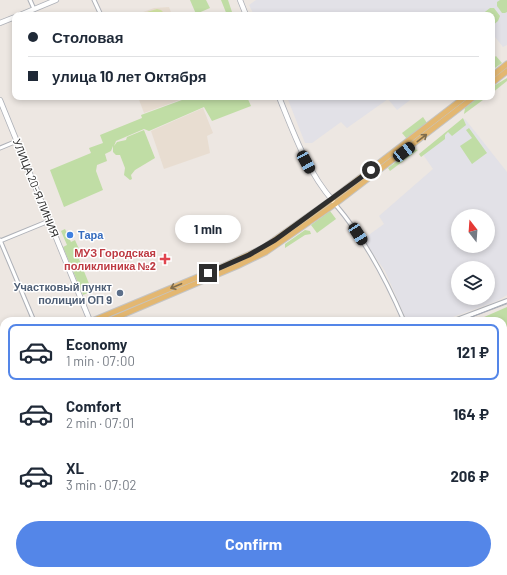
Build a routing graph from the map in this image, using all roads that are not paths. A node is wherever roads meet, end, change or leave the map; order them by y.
1 (30, 0) edge
2 (56, 0) edge
3 (94, 0) edge
4 (240, 0) edge
5 (34, 9) junction
6 (27, 12) edge
7 (100, 12) edge
8 (245, 12) edge
9 (12, 18) edge
10 (0, 23) edge
11 (507, 64) edge
12 (507, 71) edge
13 (507, 75) edge
14 (495, 76) edge
15 (495, 77) edge
16 (495, 77) edge
17 (0, 100) edge
18 (280, 100) edge
19 (461, 100) edge
20 (470, 100) edge
21 (17, 141) junction
22 (0, 148) edge
23 (333, 202) junction
24 (49, 221) junction
25 (0, 241) edge
26 (507, 301) edge
27 (32, 317) edge
28 (89, 317) edge
29 (101, 317) edge
30 (117, 317) edge
31 (402, 317) edge
32 (465, 317) edge

1 - 5 street
2 - 5 main road
3 - 7 street
4 - 8 main road
5 - 6 main road
9 - 10 main road
11 - 14 main road
12 - 15 main road
13 - 16 main road
17 - 21 main road, УЛИЦА 20-Я ЛИНИЯ
18 - 23 main road
19 - 23 main road
23 -> 20 main road
21 - 22 street
21 - 24 main road, УЛИЦА 20-Я ЛИНИЯ
23 -> 29 main road
23 - 30 main road
23 - 31 street
24 - 25 street
24 - 28 main road, УЛИЦА 20-Я ЛИНИЯ
25 - 27 street
26 - 32 street

